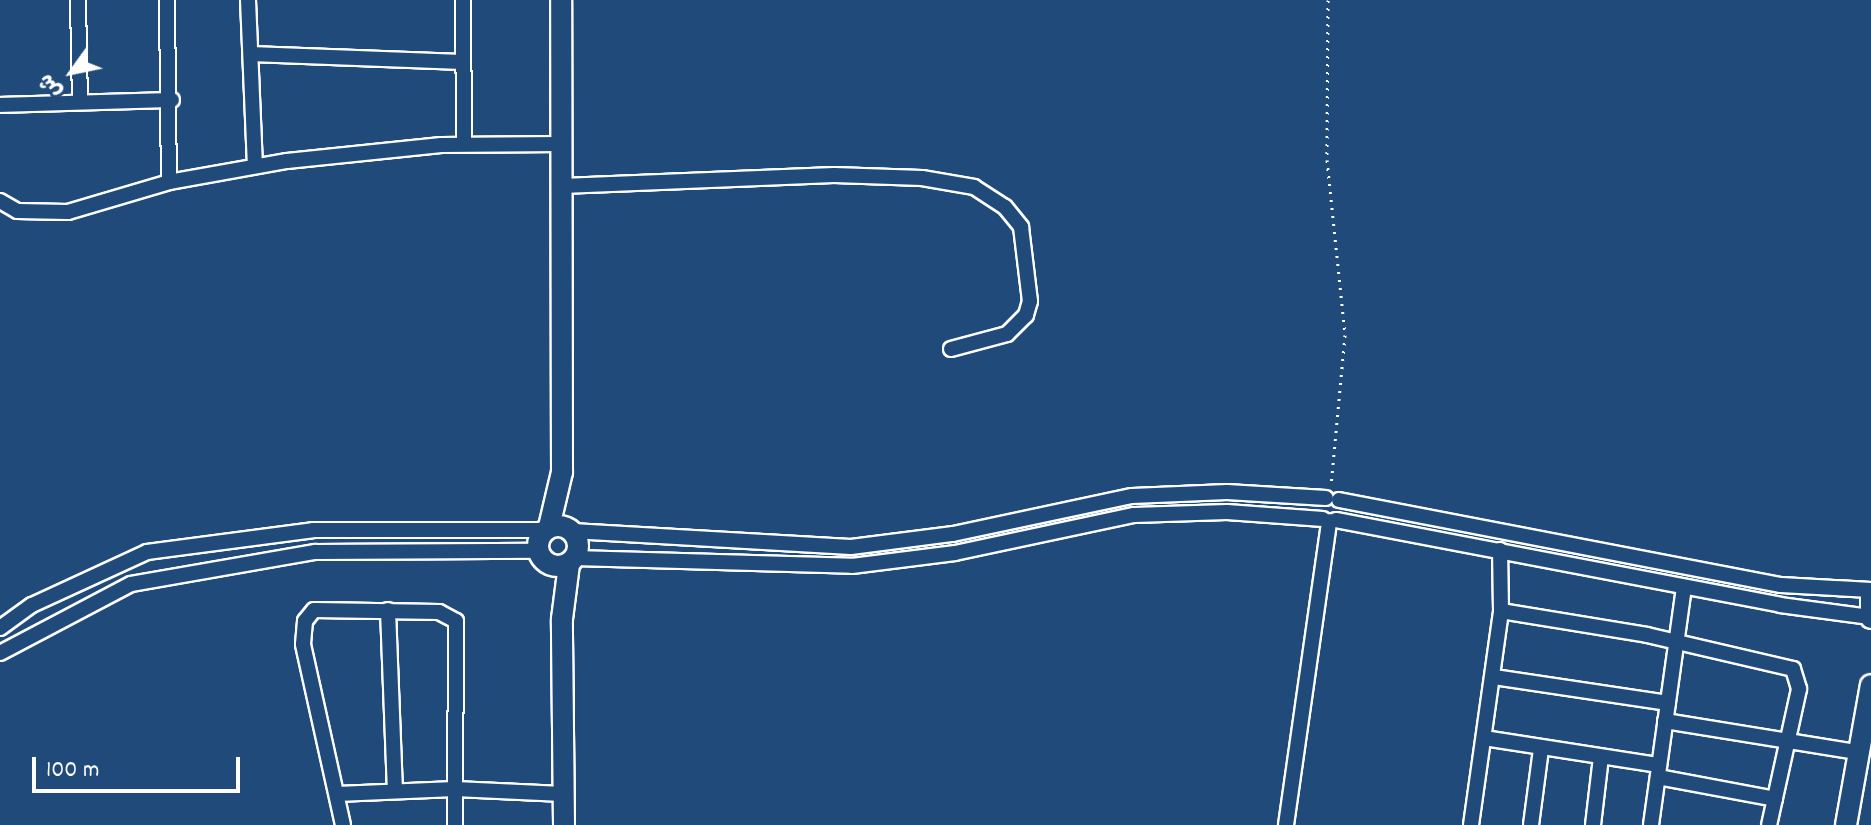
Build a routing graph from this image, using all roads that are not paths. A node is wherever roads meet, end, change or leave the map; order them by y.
1 (78, 0) edge
2 (167, 0) edge
3 (248, 0) edge
4 (463, 0) edge
5 (561, 0) edge
6 (251, 54) junction
7 (462, 62) junction
8 (80, 100) junction
9 (172, 100) junction
10 (0, 105) edge
11 (464, 143) junction
12 (561, 144) junction
13 (255, 166) junction
14 (169, 182) junction
15 (562, 186) junction
16 (0, 201) edge
17 (951, 349) dead end
18 (1332, 498) junction
19 (1329, 520) junction
20 (553, 538) junction
21 (1500, 550) junction
22 (572, 561) junction
23 (1684, 587) junction
24 (1871, 591) edge
25 (388, 610) junction
26 (1501, 611) junction
27 (1871, 617) edge
28 (562, 619) junction
29 (0, 628) edge
30 (1675, 641) junction
31 (0, 653) edge
32 (1494, 677) junction
33 (1871, 685) edge
34 (1668, 703) junction
35 (1867, 719) edge
36 (1665, 721) junction
37 (1484, 738) junction
38 (1787, 740) junction
39 (1541, 749) junction
40 (1856, 752) junction
41 (1601, 757) junction
42 (1659, 771) junction
43 (395, 789) junction
44 (455, 789) junction
45 (337, 794) junction
46 (563, 794) junction
47 (1775, 799) junction
48 (343, 825) edge
49 (455, 825) edge
50 (564, 825) edge
51 (1286, 825) edge
52 (1471, 825) edge
53 (1531, 825) edge
54 (1593, 825) edge
55 (1651, 825) edge
56 (1769, 825) edge
57 (1846, 825) edge

1 - 8 street
2 - 9 street
3 - 6 street
4 - 7 street
5 - 12 street
6 - 7 street
6 - 13 street
7 - 11 street
8 - 9 street
8 - 10 street
9 - 14 street
11 - 12 street
11 - 13 street
12 - 15 street
13 - 14 street
14 - 16 street
15 - 17 street
15 - 20 street
18 - 19 street
18 - 20 street
18 - 24 street
19 - 21 street
19 - 22 street
19 - 51 street
20 - 22 street
20 - 22 street
20 - 28 street
20 - 29 street
20 - 31 street
21 - 23 street
21 - 26 street
22 - 28 street
23 - 27 street
23 - 30 street
24 - 27 street
25 - 43 street
25 - 44 street
25 - 45 street
26 - 30 street
26 - 32 street
28 - 46 street
30 - 34 street
30 - 38 street
32 - 34 street
32 - 37 street
33 - 35 street
34 - 36 street
35 - 40 street
36 - 38 street
36 - 42 street
37 - 39 street
37 - 52 street
38 - 40 street
38 - 47 street
39 - 41 street
39 - 53 street
40 - 57 street
41 - 42 street
41 - 54 street
42 - 47 street
42 - 55 street
43 - 44 street
43 - 45 street
44 - 46 street
44 - 49 street
45 - 48 street
46 - 50 street
47 - 56 street

